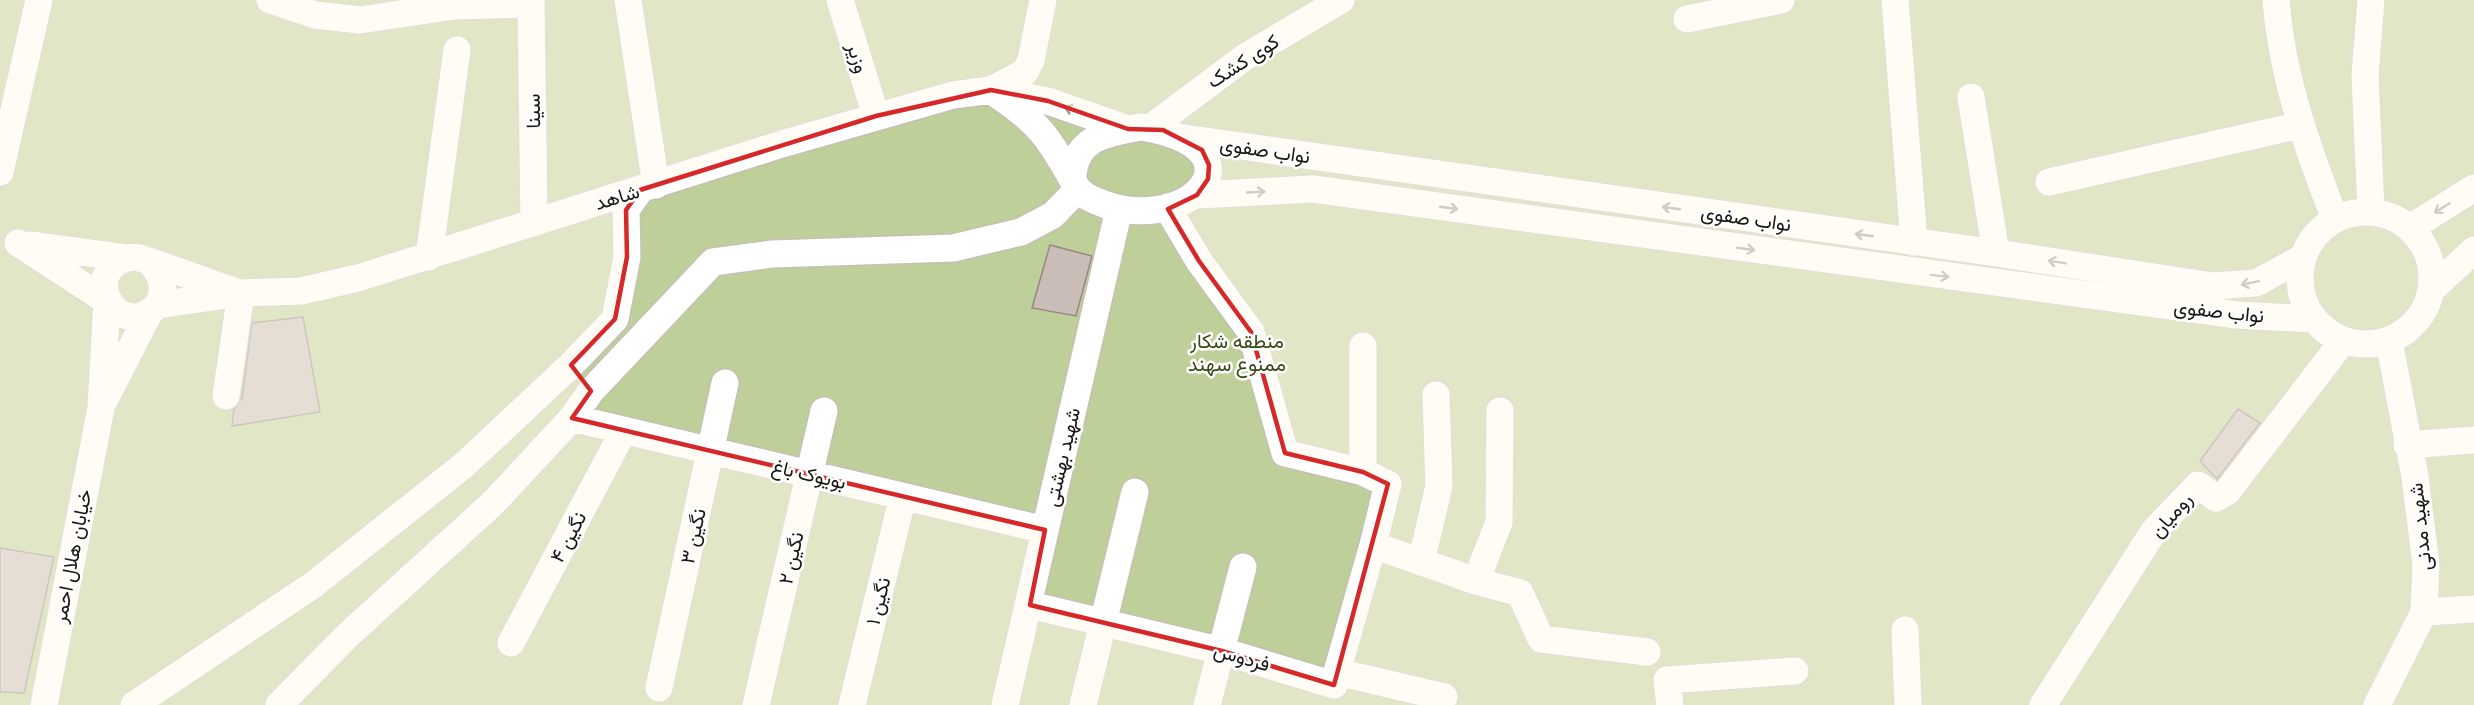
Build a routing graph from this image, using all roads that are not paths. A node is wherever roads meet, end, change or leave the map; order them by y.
1 (39, 0) edge
2 (270, 0) edge
3 (628, 0) edge
4 (840, 0) edge
5 (1043, 0) edge
6 (1341, 0) edge
7 (1781, 0) edge
8 (1895, 0) edge
9 (2276, 0) edge
10 (2371, 0) edge
11 (531, 2) edge
12 (443, 4) edge
13 (315, 8) edge
14 (388, 8) edge
15 (1687, 19) dead end
16 (457, 50) dead end
17 (991, 90) junction
18 (1971, 97) dead end
19 (876, 116) junction
20 (2300, 125) junction
21 (1139, 129) junction
22 (1184, 138) junction
23 (0, 172) edge
24 (2049, 182) dead end
25 (1075, 184) junction
26 (648, 188) junction
27 (2474, 188) edge
28 (1197, 195) junction
29 (1167, 207) junction
30 (1119, 209) junction
31 (2371, 211) junction
32 (2335, 219) junction
33 (534, 222) junction
34 (2410, 228) junction
35 (9, 241) edge
36 (1914, 242) junction
37 (2474, 250) edge
38 (1996, 253) junction
39 (429, 257) junction
40 (2302, 258) junction
41 (138, 261) junction
42 (2432, 289) junction
43 (241, 293) junction
44 (107, 302) junction
45 (154, 308) junction
46 (2313, 319) junction
47 (2343, 341) junction
48 (2389, 341) junction
49 (1363, 346) dead end
50 (571, 365) junction
51 (725, 383) dead end
52 (591, 392) junction
53 (1436, 395) dead end
54 (226, 396) dead end
55 (101, 408) junction
56 (824, 411) dead end
57 (1500, 411) dead end
58 (572, 418) junction
59 (624, 430) junction
60 (2474, 440) edge
61 (2407, 445) junction
62 (711, 451) junction
63 (1364, 472) junction
64 (810, 474) junction
65 (1135, 492) dead end
66 (903, 496) junction
67 (1045, 530) junction
68 (1373, 544) junction
69 (1421, 562) junction
70 (1243, 567) dead end
71 (1476, 581) junction
72 (1030, 605) junction
73 (2474, 609) edge
74 (2424, 612) junction
75 (1101, 623) junction
76 (1905, 630) dead end
77 (511, 643) dead end
78 (1222, 651) junction
79 (1647, 652) dead end
80 (1795, 671) dead end
81 (1333, 687) edge
82 (659, 688) dead end
83 (1444, 697) dead end
84 (44, 705) edge
85 (134, 705) edge
86 (279, 705) edge
87 (756, 705) edge
88 (852, 705) edge
89 (1005, 705) edge
90 (1083, 705) edge
91 (1207, 705) edge
92 (1670, 705) edge
93 (1908, 705) edge
94 (2043, 705) edge
95 (2377, 705) edge

1 - 23 street
2 - 13 street
3 - 26 street
4 - 19 street, وزیر
5 - 17 street
6 - 21 street, کوی کشک
7 - 15 street
8 - 36 street
9 - 20 street
10 - 31 street
11 - 12 street
11 - 33 street, سینا
12 - 14 street
13 - 14 street
16 - 39 street
17 - 19 street, شاهد
21 -> 17 street
17 - 25 street
18 - 38 street
19 - 26 street, شاهد
20 - 24 street
20 - 32 street
21 - 22 street
21 - 25 street
22 - 28 street
36 -> 22 street, نواب صفوی
25 - 30 street
25 - 52 street
26 - 33 street, شاهد
26 - 50 street
27 -> 34 street
28 - 29 street
28 -> 46 street, نواب صفوی
29 - 30 street
29 - 63 street
30 - 67 street, شهید بهشتی
31 - 32 street
31 - 34 street
32 - 40 street
33 - 39 street, شاهد
34 - 42 street
35 - 41 street
35 - 44 street
36 - 38 street, نواب صفوی
37 - 42 street
40 -> 38 street, نواب صفوی
39 - 43 street, شاهد
40 - 46 street
41 - 43 street
41 - 44 street
41 - 45 street
42 - 48 street
43 - 45 street
43 - 54 street
44 - 45 street
44 - 55 street
45 - 55 street
46 - 47 street
47 - 48 street
47 - 94 street, رومیان
48 - 61 street, شهید مدنی
49 - 63 street
50 - 52 street
50 - 85 street
51 - 62 street, نگین ۳
52 - 58 street
53 - 69 street
55 - 84 street, خیابان هلال احمر
56 - 64 street, نگین ۲
57 - 71 street
58 - 59 street, بویوک باغ
58 - 86 street
59 - 62 street, بویوک باغ
59 - 77 street, نگین ۴
60 - 61 street
61 - 74 street, شهید مدنی
62 - 64 street, بویوک باغ
62 - 82 street, نگین ۳
63 - 68 street
64 - 66 street, بویوک باغ
64 - 87 street, نگین ۲
65 - 75 street
66 - 67 street, بویوک باغ
66 - 88 street, نگین ۱
67 - 72 street, شهید بهشتی
68 - 69 street
68 - 81 street
69 - 71 street
70 - 78 street
71 - 79 street
72 - 75 street, فردوس
72 - 89 street, شهید بهشتی
73 - 74 street
74 - 95 street, شهید مدنی
75 - 78 street, فردوس
75 - 90 street
76 - 93 street
78 - 81 street, فردوس
78 - 91 street
80 - 92 street
81 - 83 street, فردوس

